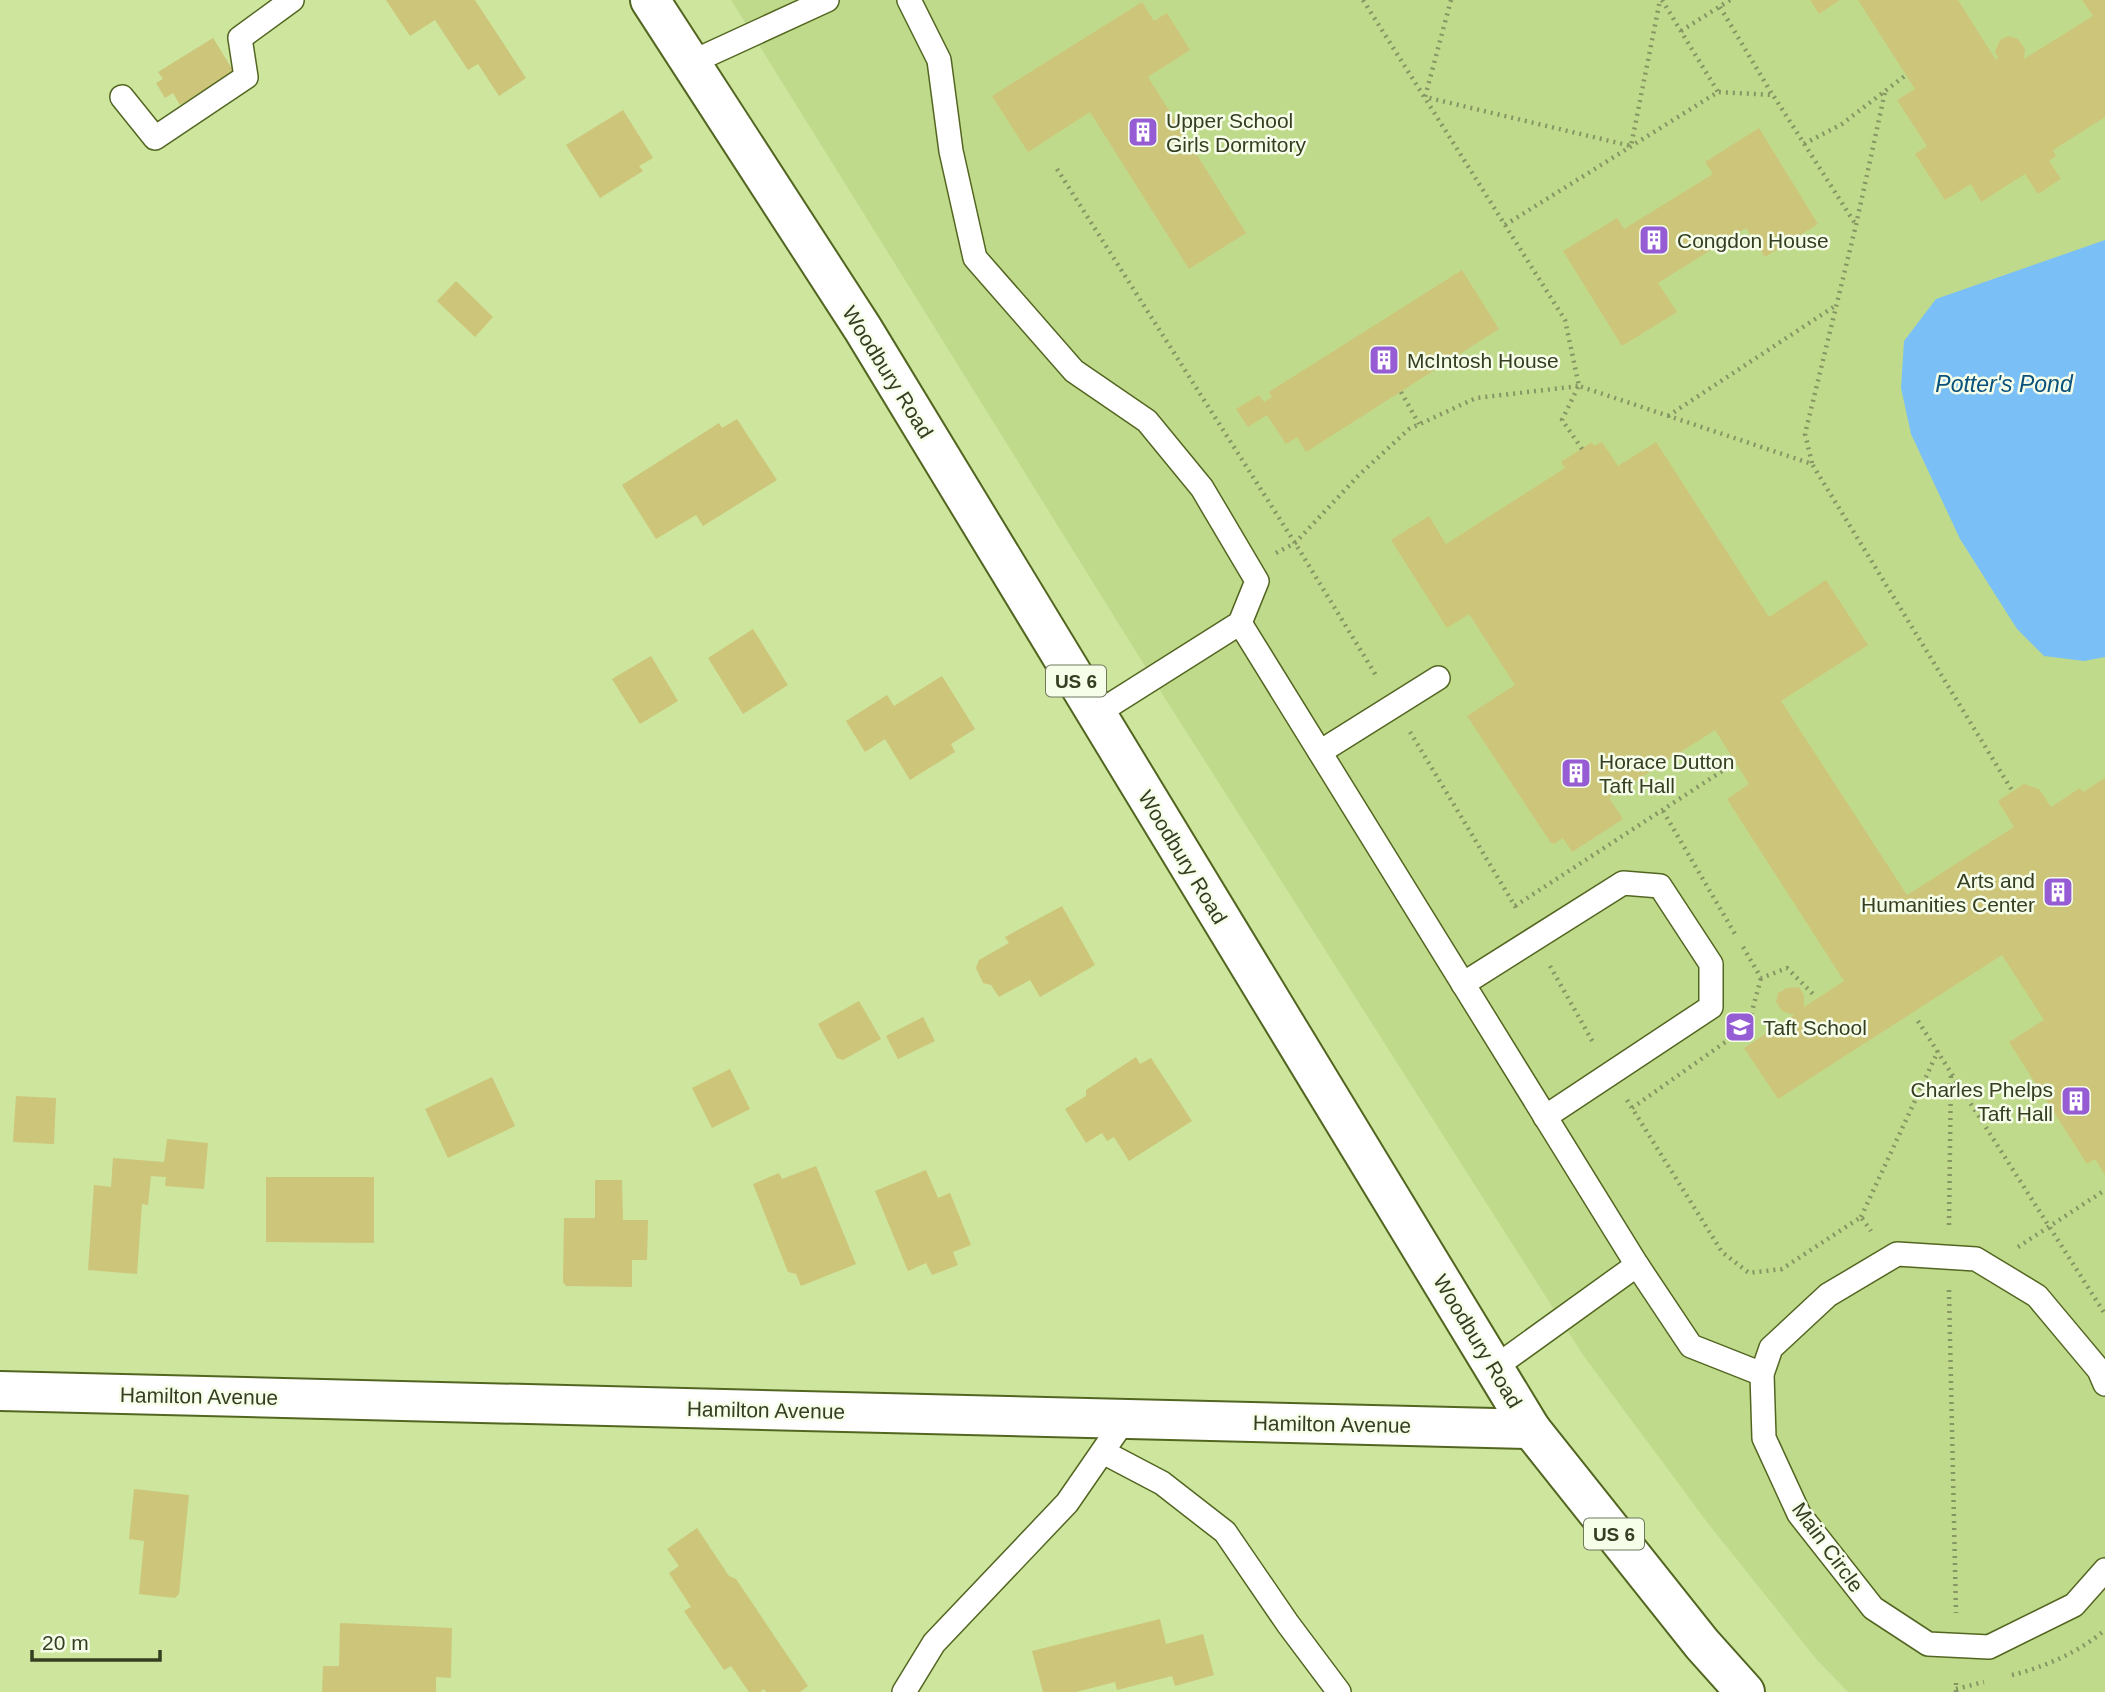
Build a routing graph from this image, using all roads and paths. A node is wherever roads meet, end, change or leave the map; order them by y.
1 (292, 0) edge
2 (650, 0) edge
3 (827, 0) edge
4 (909, 0) edge
5 (1363, 0) edge
6 (1451, 0) edge
7 (1661, 0) edge
8 (1730, 0) edge
9 (1720, 7) junction
10 (1681, 31) junction
11 (690, 63) junction
12 (1906, 75) dead end
13 (1718, 92) junction
14 (1885, 92) junction
15 (1773, 95) junction
16 (122, 97) dead end
17 (1425, 97) junction
18 (1804, 144) junction
19 (1631, 146) junction
20 (1057, 169) dead end
21 (1505, 225) junction
22 (1856, 225) junction
23 (1836, 305) junction
24 (1579, 386) junction
25 (1401, 391) dead end
26 (1668, 416) junction
27 (1419, 424) junction
28 (1582, 449) dead end
29 (1812, 464) junction
30 (1295, 543) junction
31 (1249, 568) junction
32 (1240, 623) junction
33 (1438, 678) dead end
34 (1394, 705) junction
35 (1096, 714) junction
36 (1320, 752) junction
37 (1736, 762) dead end
38 (2013, 792) dead end
39 (1663, 810) junction
40 (1515, 906) junction
41 (1535, 938) junction
42 (1463, 984) junction
43 (1815, 996) dead end
44 (1918, 1021) dead end
45 (1938, 1051) junction
46 (1951, 1072) junction
47 (1610, 1074) junction
48 (1545, 1117) junction
49 (2105, 1190) edge
50 (1861, 1217) junction
51 (2050, 1227) junction
52 (1878, 1240) dead end
53 (2011, 1251) dead end
54 (1948, 1258) junction
55 (1637, 1265) junction
56 (2105, 1314) edge
57 (1494, 1368) junction
58 (1762, 1374) junction
59 (2105, 1384) edge
60 (0, 1391) edge
61 (1125, 1419) junction
62 (1531, 1429) junction
63 (1103, 1452) junction
64 (2105, 1570) edge
65 (1957, 1645) junction
66 (904, 1692) edge
67 (1339, 1692) edge
68 (1745, 1692) edge
69 (1956, 1692) edge

1 - 16 lane
2 - 11 main road, Woodbury Road / US 6
3 - 11 lane
4 - 31 lane
5 - 17 path
6 - 17 path
7 - 10 path
7 - 19 path
8 - 9 path
9 - 10 path
9 - 15 path
10 - 13 path
11 - 35 main road, Woodbury Road / US 6
12 - 14 path
13 - 15 path
13 - 19 path
14 - 18 path
14 - 22 path
15 - 18 path
17 - 19 path
17 - 21 path
18 - 22 path
19 - 21 path
20 - 30 path
21 - 24 path
22 - 23 path
23 - 26 path
23 - 29 path
24 - 26 path
24 - 27 path
24 - 28 path
25 - 27 path
26 - 29 path
27 - 30 path
29 - 38 path
30 - 31 path
30 - 34 path
31 - 32 lane
32 - 35 lane
32 - 36 lane
33 - 34 lane
34 - 36 lane
34 - 40 path
35 - 57 main road, Woodbury Road / US 6
36 - 42 lane
37 - 39 path
39 - 40 path
39 - 43 path
40 - 41 path
41 - 42 lane
41 - 47 path
41 - 47 lane
42 - 48 lane
44 - 45 path
45 - 46 path
45 - 50 path
46 - 51 path
46 - 54 path
47 - 48 lane
47 - 50 path
48 - 55 lane
49 - 51 path
50 - 52 path
51 - 53 path
51 - 56 path
54 - 58 lane, Main Circle
54 - 59 lane, Main Circle
54 - 65 path
55 - 57 lane
55 - 58 lane
57 - 62 main road, Woodbury Road / US 6
58 - 65 lane, Main Circle
60 - 61 main road, Hamilton Avenue
61 - 62 main road, Hamilton Avenue
61 - 63 lane
62 - 68 main road, Woodbury Road / US 6
63 - 66 lane
63 - 67 lane
64 - 65 lane, Main Circle
65 - 69 path

